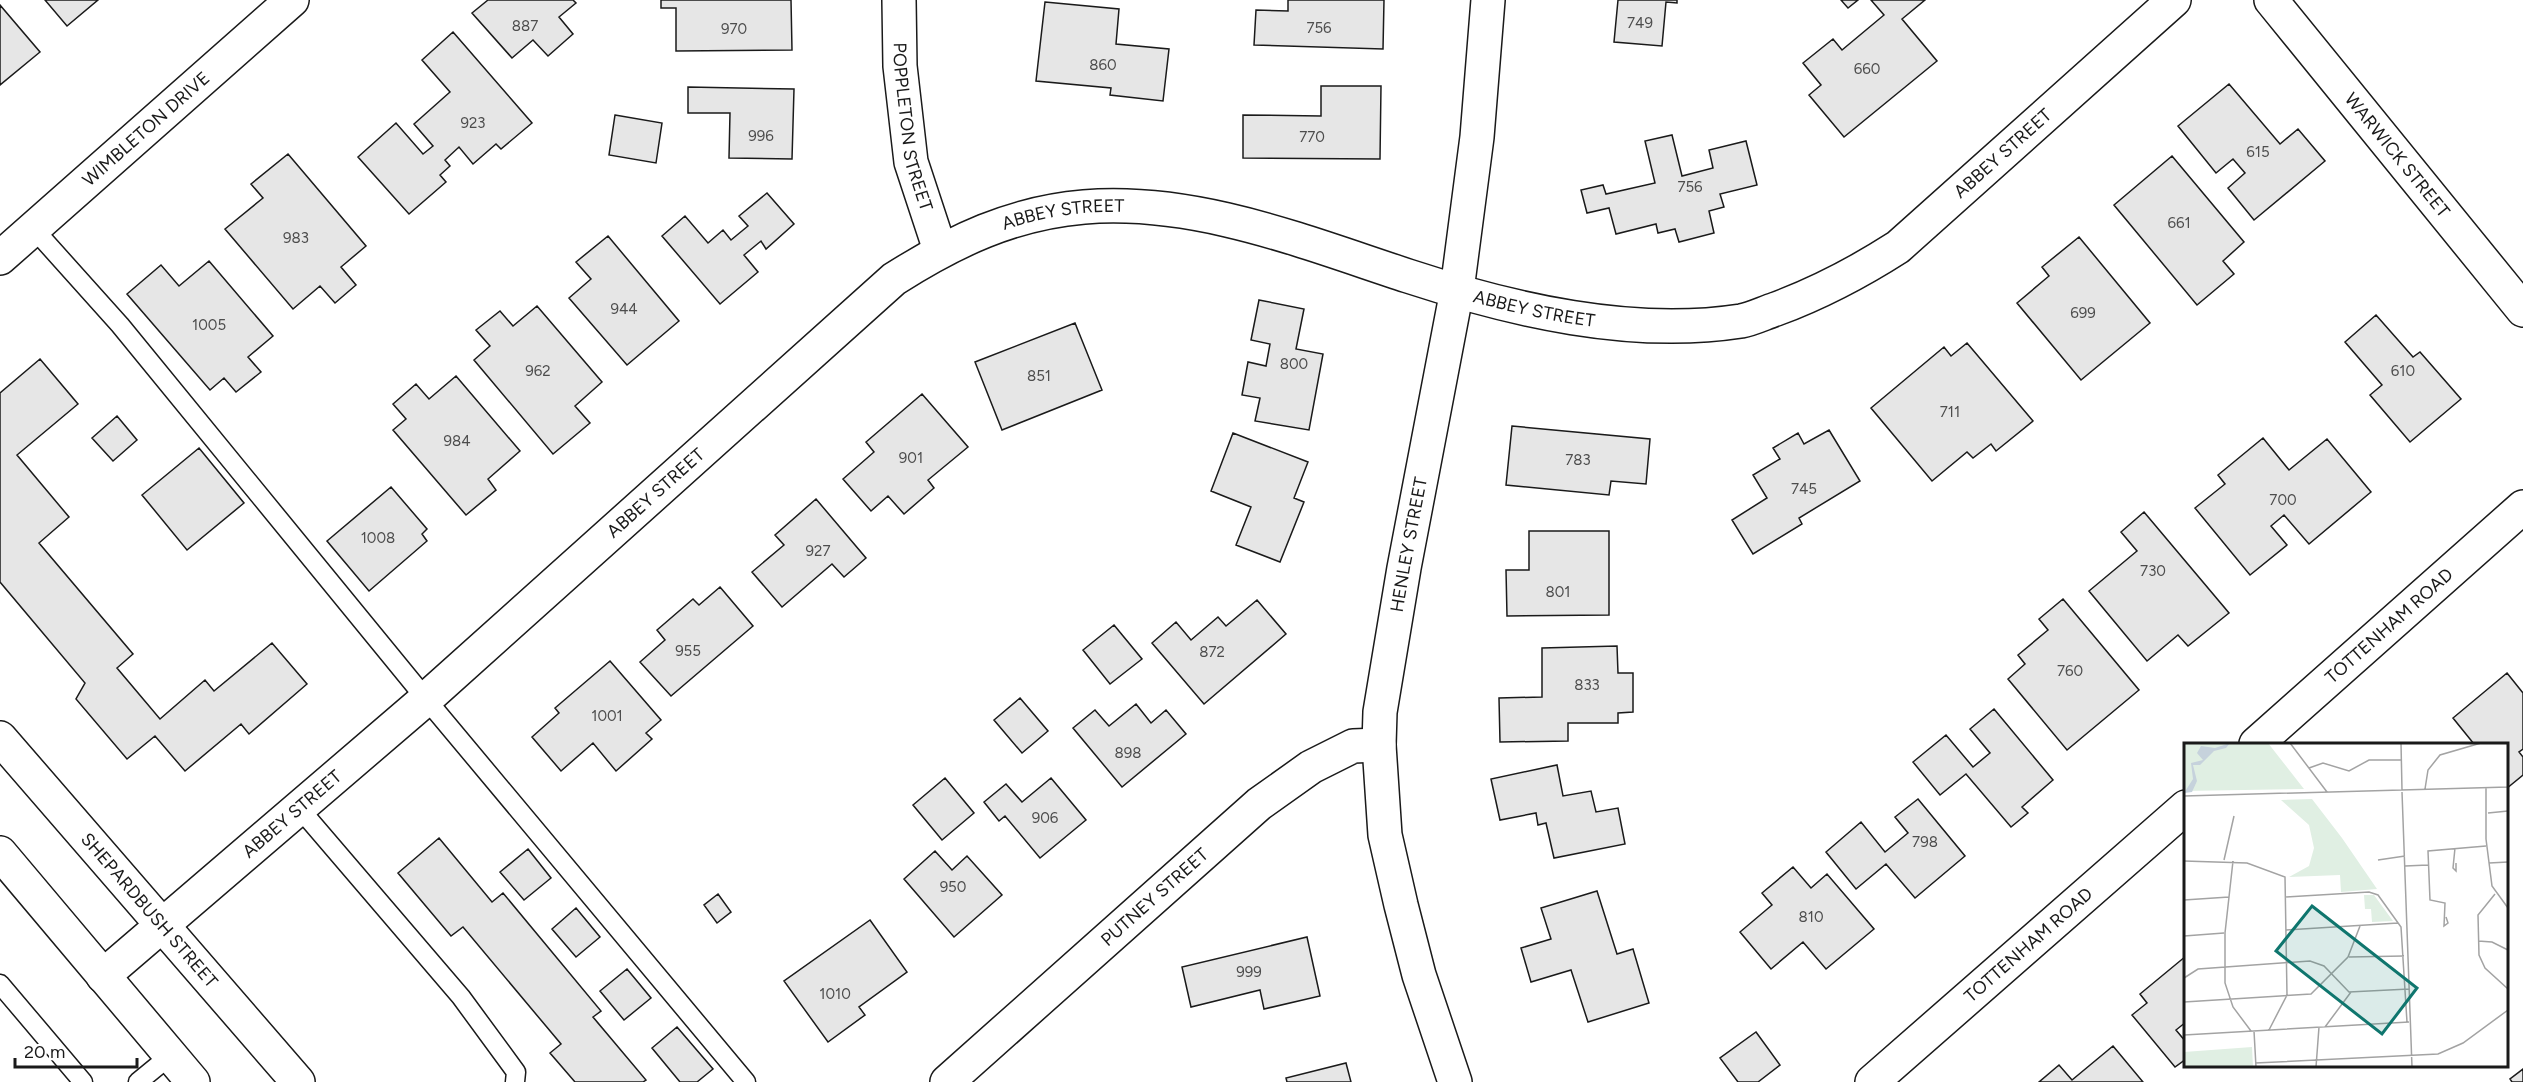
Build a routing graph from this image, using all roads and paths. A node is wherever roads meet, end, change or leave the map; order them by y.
1 (292, 0) edge
2 (899, 0) edge
3 (1488, 0) edge
4 (2174, 0) edge
5 (2271, 0) edge
6 (33, 228) junction
7 (940, 250) junction
8 (0, 258) edge
9 (1457, 290) junction
10 (2523, 310) edge
11 (2523, 507) edge
12 (426, 699) junction
13 (0, 738) edge
14 (2257, 743) edge
15 (1378, 745) junction
16 (300, 809) junction
17 (2184, 809) edge
18 (0, 853) edge
19 (164, 927) junction
20 (103, 976) junction
21 (0, 984) edge
22 (171, 1055) junction
23 (83, 1082) edge
24 (138, 1082) edge
25 (193, 1082) edge
26 (298, 1082) edge
27 (515, 1082) edge
28 (746, 1082) edge
29 (947, 1082) edge
30 (1455, 1082) edge
31 (1872, 1082) edge

1 - 6 street, WIMBLETON DRIVE
2 - 7 street, POPPLETON STREET
3 - 9 street, HENLEY STREET
4 - 9 street, ABBEY STREET
5 - 10 street, WARWICK STREET
6 - 8 street, WIMBLETON DRIVE
6 - 12 lane
7 - 9 street, ABBEY STREET
7 - 12 street, ABBEY STREET
9 - 15 street, HENLEY STREET
11 - 14 street, TOTTENHAM ROAD
12 - 16 street, ABBEY STREET
12 - 28 lane
13 - 19 street, SHEPARDBUSH STREET
15 - 29 street, PUTNEY STREET
15 - 30 street, HENLEY STREET
16 - 19 street, ABBEY STREET
16 - 27 lane
17 - 31 street, TOTTENHAM ROAD
18 - 20 street
19 - 20 street, ABBEY STREET
19 - 26 street, SHEPARDBUSH STREET
20 - 22 street
21 - 23 lane
22 - 24 lane
22 - 25 street

